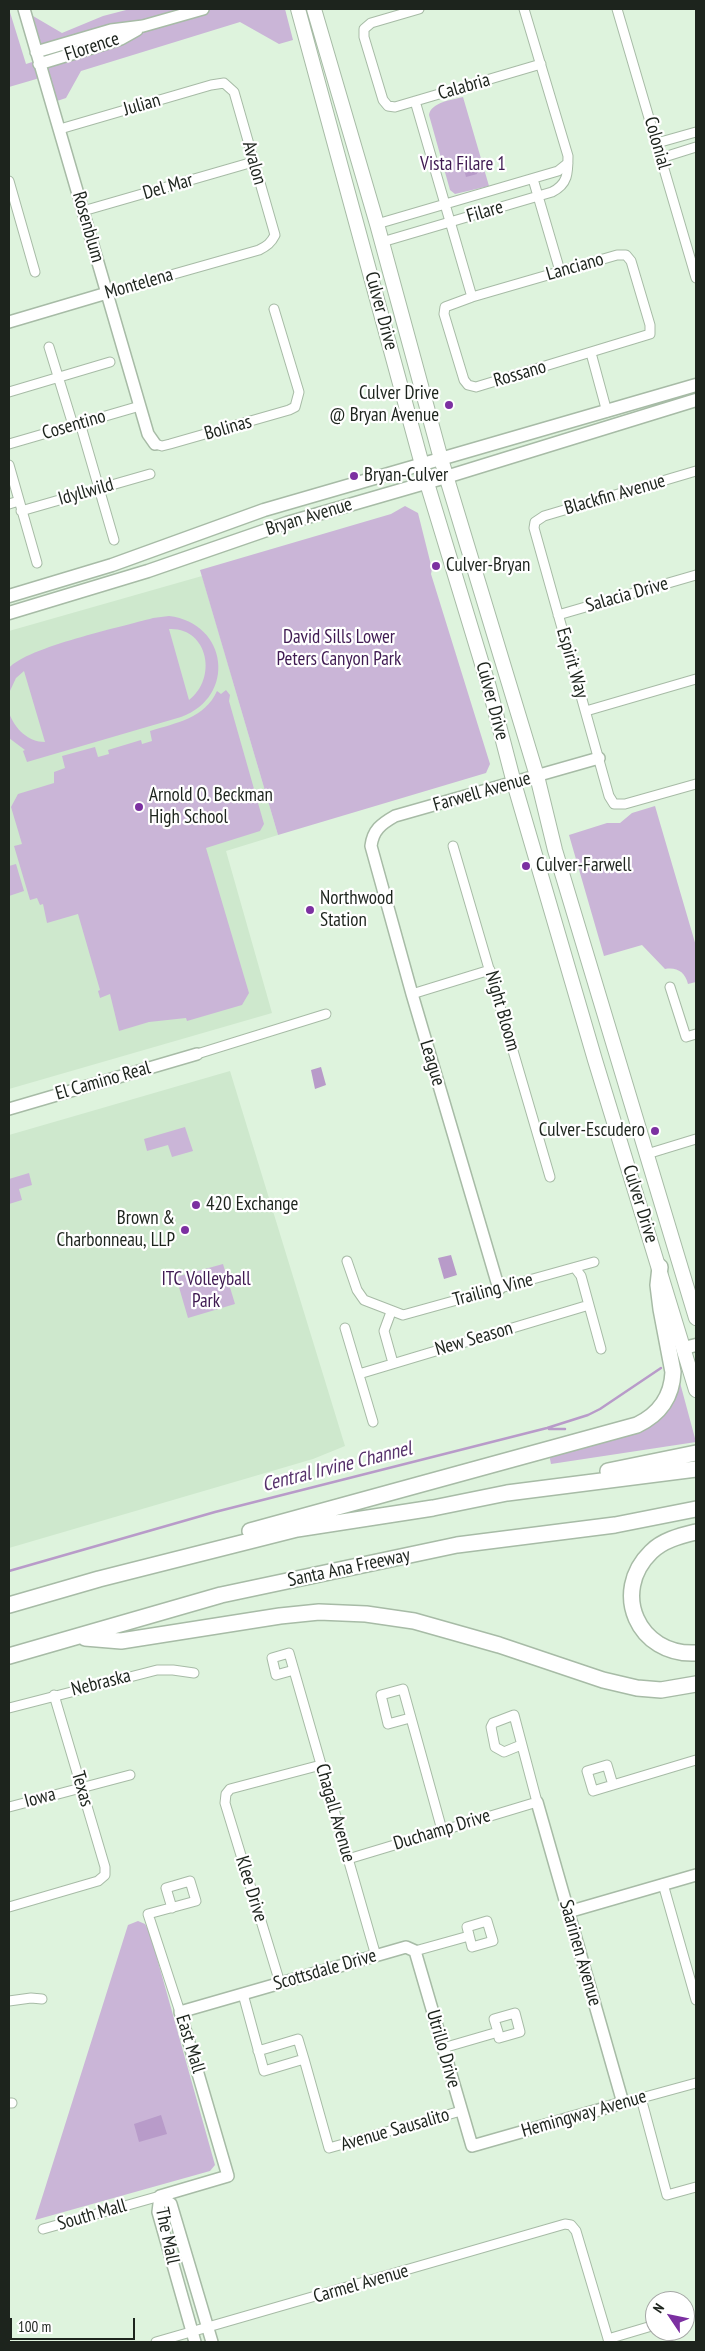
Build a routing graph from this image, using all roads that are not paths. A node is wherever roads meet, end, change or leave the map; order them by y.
1 (24, 9) edge
2 (203, 9) edge
3 (298, 9) edge
4 (314, 9) edge
5 (419, 9) edge
6 (524, 9) edge
7 (617, 9) edge
8 (143, 26) junction
9 (36, 52) junction
10 (39, 64) junction
11 (541, 64) junction
12 (224, 83) joint
13 (416, 101) junction
14 (60, 129) junction
15 (696, 132) edge
16 (657, 143) junction
17 (696, 147) edge
18 (661, 158) junction
19 (253, 162) junction
20 (568, 163) junction
21 (533, 179) junction
22 (9, 180) edge
23 (538, 196) junction
24 (445, 204) junction
25 (83, 211) junction
26 (450, 222) junction
27 (377, 224) junction
28 (382, 242) junction
29 (268, 245) joint
30 (560, 271) junction
31 (35, 272) dead end
32 (696, 278) edge
33 (107, 293) junction
34 (472, 296) junction
35 (445, 307) joint
36 (274, 309) dead end
37 (9, 322) edge
38 (650, 334) joint
39 (49, 346) dead end
40 (591, 353) junction
41 (110, 362) dead end
42 (58, 378) junction
43 (696, 385) edge
44 (9, 392) edge
45 (696, 400) edge
46 (140, 406) junction
47 (607, 412) junction
48 (76, 424) junction
49 (9, 444) edge
50 (155, 444) joint
51 (441, 459) junction
52 (422, 464) junction
53 (9, 465) edge
54 (696, 472) edge
55 (150, 474) dead end
56 (446, 477) junction
57 (427, 483) junction
58 (99, 488) junction
59 (9, 504) edge
60 (20, 506) junction
61 (535, 522) joint
62 (114, 540) dead end
63 (37, 563) dead end
64 (696, 575) edge
65 (9, 596) edge
66 (9, 613) edge
67 (558, 615) junction
68 (696, 679) edge
69 (586, 711) junction
70 (599, 758) junction
71 (537, 776) junction
72 (514, 783) junction
73 (696, 784) edge
74 (373, 836) joint
75 (453, 846) dead end
76 (490, 970) junction
77 (670, 987) dead end
78 (412, 994) junction
79 (326, 1014) dead end
80 (696, 1034) edge
81 (198, 1054) joint
82 (9, 1109) edge
83 (696, 1139) edge
84 (647, 1154) junction
85 (550, 1177) dead end
86 (347, 1261) dead end
87 (594, 1262) dead end
88 (660, 1267) junction
89 (575, 1268) junction
90 (499, 1289) junction
91 (589, 1305) junction
92 (392, 1312) junction
93 (696, 1318) edge
94 (345, 1328) dead end
95 (601, 1349) dead end
96 (691, 1351) edge
97 (393, 1363) junction
98 (358, 1374) junction
99 (696, 1390) edge
100 (373, 1422) dead end
101 (696, 1453) edge
102 (687, 1465) edge
103 (696, 1509) edge
104 (696, 1532) edge
105 (175, 1560) junction
106 (9, 1605) edge
107 (73, 1637) junction
108 (696, 1653) edge
109 (9, 1656) edge
110 (294, 1670) dead end
111 (194, 1673) dead end
112 (696, 1684) edge
113 (54, 1695) junction
114 (9, 1708) edge
115 (410, 1718) dead end
116 (521, 1745) dead end
117 (696, 1760) edge
118 (321, 1765) junction
119 (130, 1775) dead end
120 (613, 1785) dead end
121 (81, 1787) junction
122 (537, 1802) junction
123 (9, 1807) edge
124 (442, 1830) junction
125 (348, 1859) junction
126 (696, 1875) edge
127 (663, 1884) junction
128 (9, 1908) edge
129 (172, 1908) dead end
130 (568, 1912) junction
131 (469, 1936) dead end
132 (415, 1951) junction
133 (376, 1956) junction
134 (280, 1983) junction
135 (242, 1994) junction
136 (42, 1999) dead end
137 (696, 2000) edge
138 (9, 2001) edge
139 (180, 2012) junction
140 (498, 2032) dead end
141 (443, 2048) junction
142 (258, 2051) junction
143 (304, 2059) junction
144 (696, 2083) edge
145 (641, 2098) junction
146 (624, 2103) junction
147 (461, 2111) junction
148 (472, 2146) joint
149 (228, 2176) joint
150 (696, 2187) edge
151 (160, 2196) junction
152 (43, 2229) dead end
153 (208, 2328) junction
154 (645, 2328) edge
155 (194, 2337) edge
156 (608, 2341) edge
157 (156, 2342) edge
158 (212, 2342) edge

1 - 9 street, Rosenblum
2 - 8 street, Florence
3 - 52 main road, Culver Drive
4 - 27 main road, Culver Drive
5 - 13 street, Calabria
6 - 11 street, Filare
7 - 16 street, Colonial
8 - 9 street, Florence
8 - 10 street, Florence
9 - 10 street, Rosenblum
10 - 14 street, Rosenblum
11 - 13 street, Calabria
11 - 20 street, Filare
12 - 14 street, Julian
12 - 19 street, Avalon
13 - 24 street
14 - 25 street, Rosenblum
15 - 16 street
16 - 18 street, Colonial
17 - 18 street
18 - 32 street, Colonial
19 - 25 street, Del Mar
19 - 29 street, Avalon
20 - 21 street, Filare
20 - 23 street, Filare
21 - 23 street
21 - 24 street, Filare
22 - 31 street
23 - 26 street, Filare
23 - 30 street
24 - 26 street
24 - 27 street, Filare
25 - 33 street, Rosenblum
26 - 28 street, Filare
26 - 34 street
27 - 28 main road, Culver Drive
28 - 51 main road, Culver Drive
29 - 33 street, Montelena
30 - 34 street, Lanciano
30 - 38 street, Lanciano
33 - 37 street, Montelena
33 - 46 street, Rosenblum
34 - 35 street, Lanciano
35 - 40 street, Rossano
36 - 50 street, Bolinas
38 - 40 street, Rossano
39 - 42 street
40 - 47 street
41 - 42 street
42 - 44 street
42 - 48 street
43 - 47 main road, Bryan Avenue
45 - 56 main road, Bryan Avenue
46 - 48 street, Cosentino
46 - 50 street, Rosenblum
47 - 51 main road, Bryan Avenue
48 - 49 street, Cosentino
48 - 58 street
51 - 52 main road, Bryan Avenue
51 - 56 main road, Culver Drive
52 - 57 main road, Culver Drive
52 - 65 main road, Bryan Avenue
53 - 60 street
54 - 61 street, Blackfin Avenue
55 - 58 street, Idyllwild
56 - 57 main road, Bryan Avenue
56 - 71 main road, Culver Drive
57 - 66 main road, Bryan Avenue
57 - 72 main road, Culver Drive
58 - 60 street, Idyllwild
58 - 62 street
59 - 60 street, Idyllwild
60 - 63 street
61 - 67 street, Espirit Way
64 - 67 street, Salacia Drive
67 - 69 street, Espirit Way
68 - 69 street
69 - 70 street, Espirit Way
70 - 71 street, Farwell Avenue
70 - 73 street, Espirit Way
71 - 72 street, Farwell Avenue
71 - 84 main road, Culver Drive
72 - 74 street, Farwell Avenue
72 - 88 main road, Culver Drive
74 - 78 street, League
75 - 76 street, Night Bloom
76 - 78 street
76 - 85 street, Night Bloom
77 - 80 street
78 - 90 street, League
79 - 81 street
81 - 82 street, El Camino Real
83 - 84 street
84 - 93 main road, Culver Drive
86 - 92 street, Trailing Vine
87 - 89 street, Trailing Vine
88 - 96 main road, Culver Drive
88 - 105 highway
89 - 90 street, Trailing Vine
89 - 91 street
90 - 92 street, Trailing Vine
91 - 95 street
91 - 97 street, New Season
92 - 97 street
94 - 98 street
96 - 99 main road, Culver Drive
97 - 98 street, New Season
98 - 100 street
101 - 102 highway
102 - 105 highway
103 - 107 highway, Santa Ana Freeway
104 - 108 highway
105 - 106 highway
107 - 109 highway, Santa Ana Freeway
107 - 112 highway
110 - 118 street, Chagall Avenue
111 - 113 street, Nebraska
113 - 114 street, Nebraska
113 - 121 street, Texas
115 - 124 street
116 - 122 street
117 - 120 street
118 - 125 street, Chagall Avenue
118 - 134 street, Klee Drive
119 - 121 street, Iowa
121 - 123 street, Iowa
121 - 128 street, Texas
122 - 124 street, Duchamp Drive
122 - 130 street, Saarinen Avenue
124 - 125 street, Duchamp Drive
125 - 133 street, Chagall Avenue
126 - 127 street
127 - 130 street
127 - 137 street
129 - 139 street, East Mall
130 - 146 street, Saarinen Avenue
131 - 132 street, Scottsdale Drive
132 - 133 street, Scottsdale Drive
132 - 141 street, Utrillo Drive
133 - 134 street, Scottsdale Drive
134 - 135 street, Scottsdale Drive
135 - 139 street, Scottsdale Drive
135 - 142 street
136 - 138 street
139 - 149 street, East Mall
140 - 141 street
141 - 147 street, Utrillo Drive
142 - 143 street
142 - 143 street
143 - 147 street, Avenue Sausalito
144 - 145 street, Hemingway Avenue
145 - 146 street, Hemingway Avenue
145 - 150 street
146 - 148 street, Hemingway Avenue
147 - 148 street, Utrillo Drive
149 - 151 street, South Mall
151 - 152 street, South Mall
151 - 153 street, The Mall
151 - 155 street, The Mall
153 - 155 street, Carmel Avenue
153 - 156 street, Carmel Avenue
153 - 158 street, The Mall
154 - 156 street
155 - 157 street, Carmel Avenue

